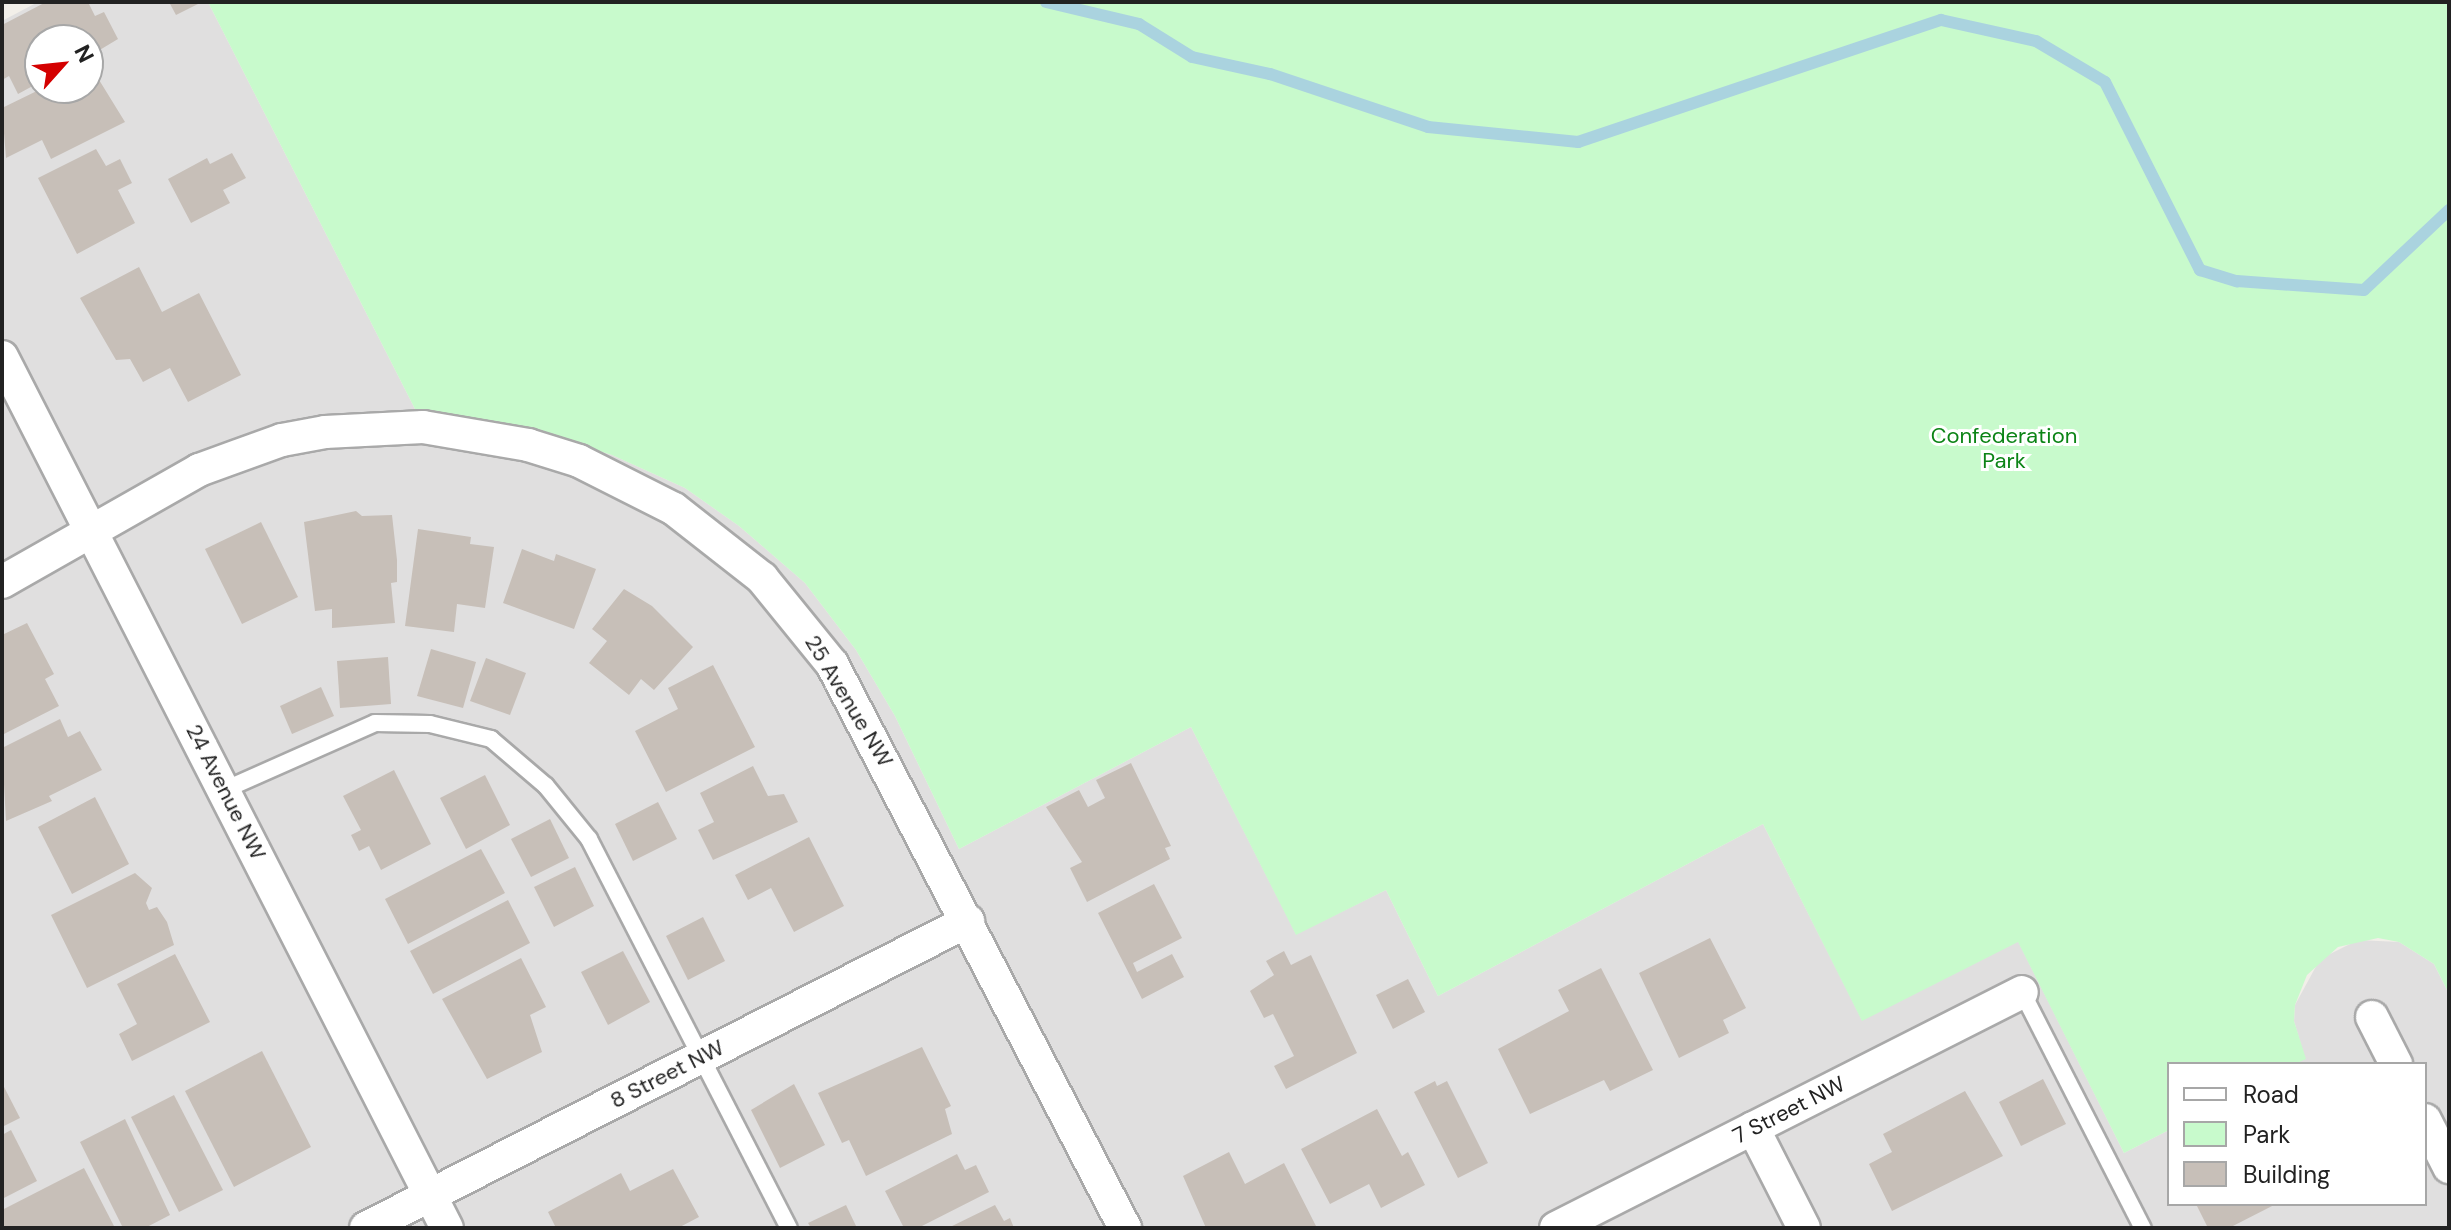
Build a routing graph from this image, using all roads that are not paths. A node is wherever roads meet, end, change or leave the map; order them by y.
1 (2, 357) edge
2 (94, 531) junction
3 (2, 582) edge
4 (224, 790) junction
5 (968, 921) junction
6 (2022, 992) joint
7 (2372, 1017) dead end
8 (701, 1056) junction
9 (2395, 1062) edge
10 (2427, 1124) edge
11 (1753, 1128) junction
12 (2449, 1167) edge
13 (431, 1195) junction
14 (366, 1228) edge
15 (447, 1228) edge
16 (789, 1228) edge
17 (1125, 1228) edge
18 (1556, 1228) edge
19 (1804, 1228) edge
20 (2143, 1228) edge

1 - 2 street, 24 Avenue NW
2 - 3 street, 25 Avenue NW
2 - 4 street, 24 Avenue NW
2 - 5 street, 25 Avenue NW
4 - 8 lane
4 - 13 street, 24 Avenue NW
5 - 8 street, 8 Street NW
5 - 17 street, 25 Avenue NW
6 - 11 street, 7 Street NW
6 - 20 lane
7 - 9 street
8 - 13 street, 8 Street NW
8 - 16 lane
10 - 12 street
11 - 18 street, 7 Street NW
11 - 19 street
13 - 14 street, 8 Street NW
13 - 15 street, 24 Avenue NW

